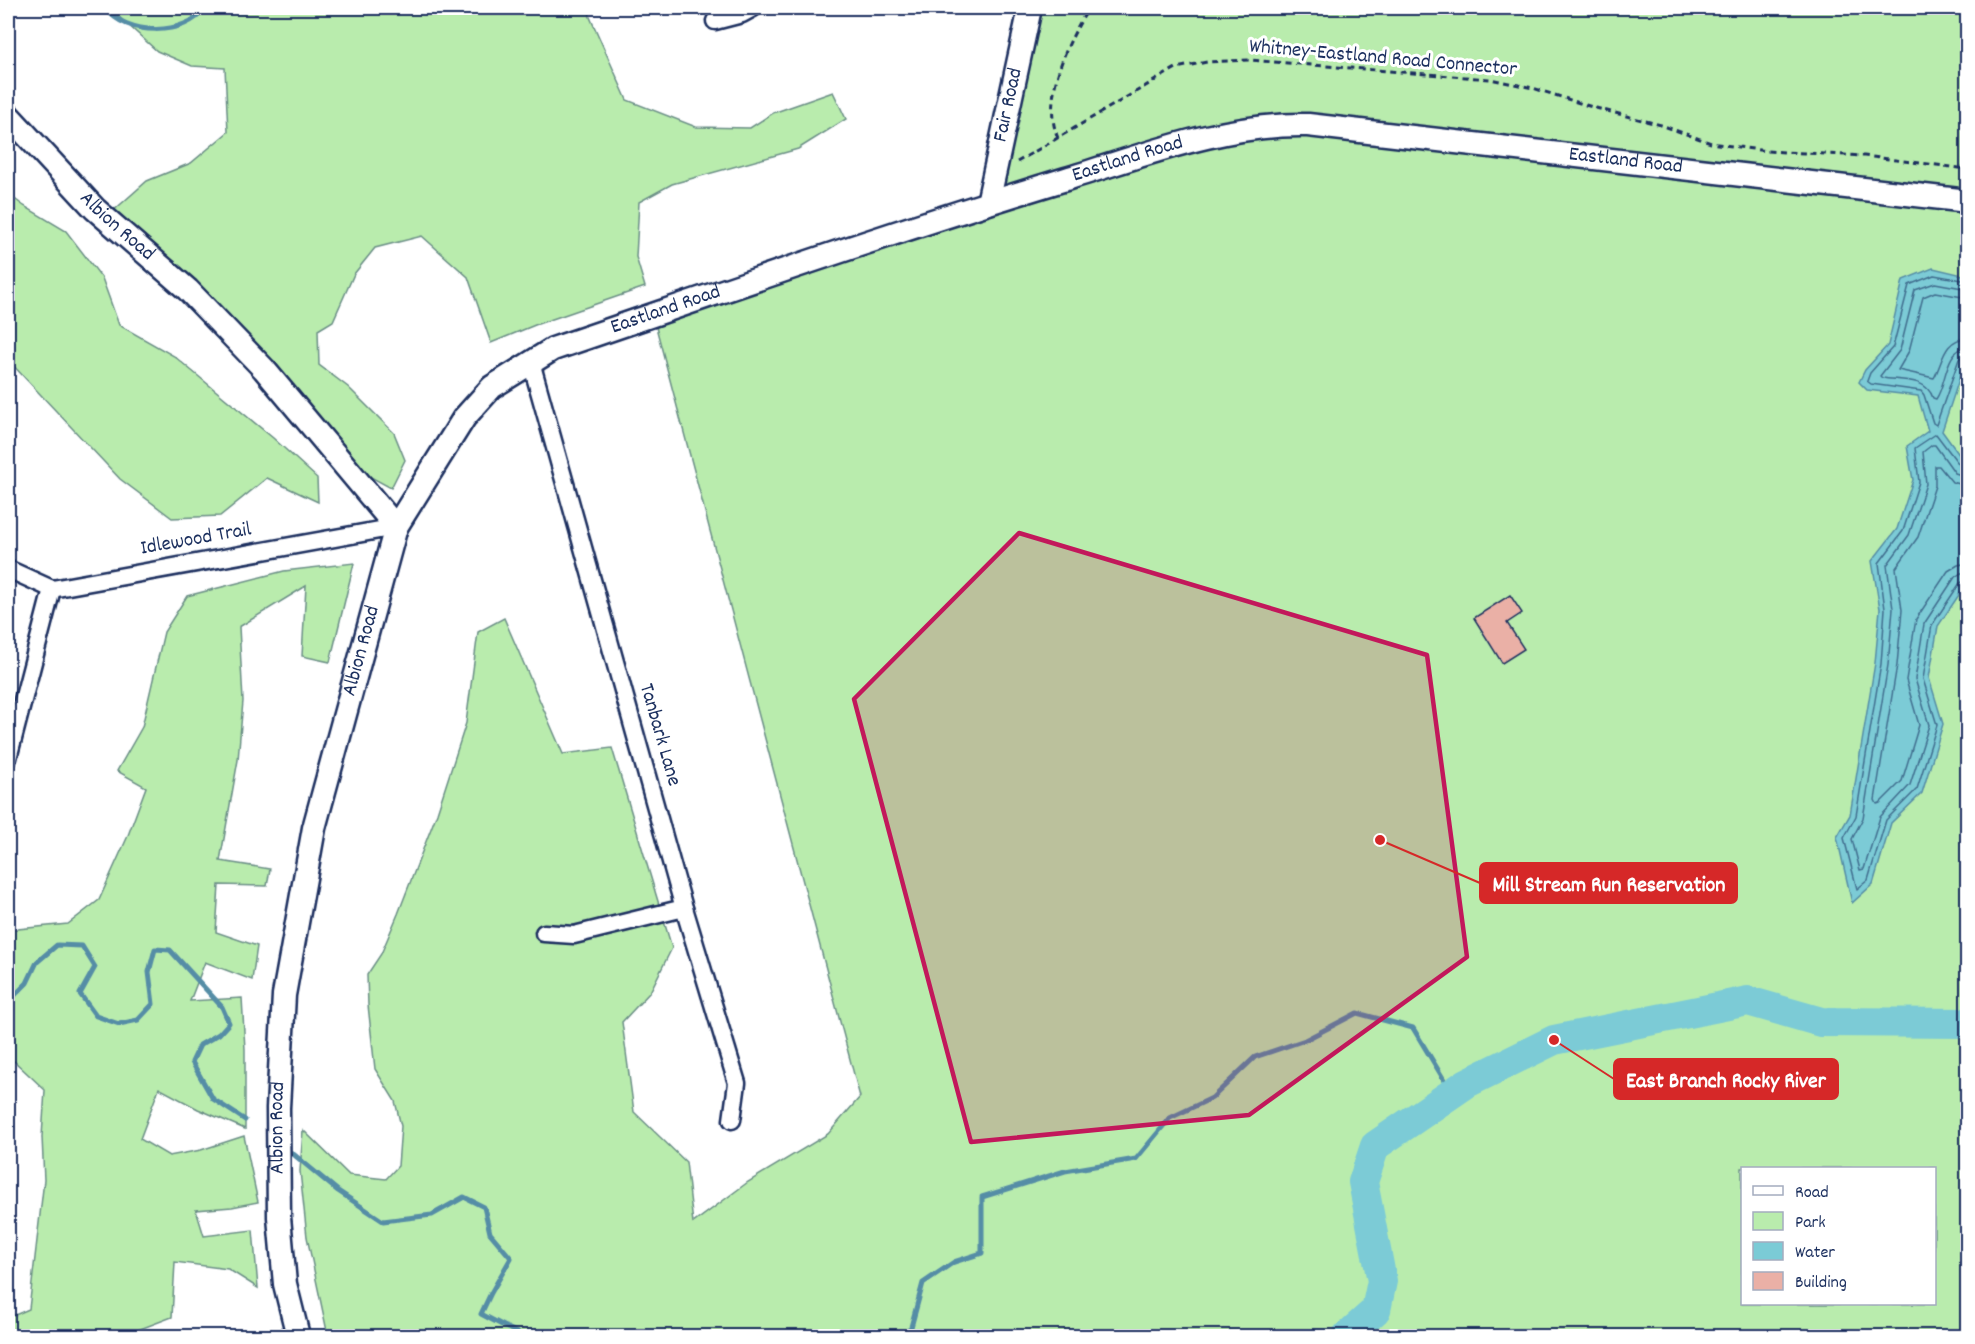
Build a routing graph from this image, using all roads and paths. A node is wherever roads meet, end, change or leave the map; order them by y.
1 (753, 8) edge
2 (1030, 8) edge
3 (1089, 8) edge
4 (715, 21) dead end
5 (8, 115) edge
6 (1058, 138) junction
7 (1016, 163) dead end
8 (1968, 169) edge
9 (1968, 201) edge
10 (988, 202) junction
11 (531, 362) junction
12 (396, 527) junction
13 (8, 569) edge
14 (52, 589) junction
15 (8, 758) edge
16 (684, 908) junction
17 (544, 933) dead end
18 (732, 1120) dead end
19 (298, 1336) edge

1 - 4 street
2 - 10 street, Fair Road
3 - 6 path
5 - 12 street, Albion Road
6 - 7 path, Whitney-Eastland Road Connector
6 - 8 path, Whitney-Eastland Road Connector
9 - 10 street, Eastland Road
10 - 11 street, Eastland Road
11 - 12 street, Eastland Road
11 - 16 street, Tanbark Lane
12 - 14 street, Idlewood Trail
12 - 19 street, Albion Road
13 - 14 street
14 - 15 street
16 - 17 street
16 - 18 street, Tanbark Lane

